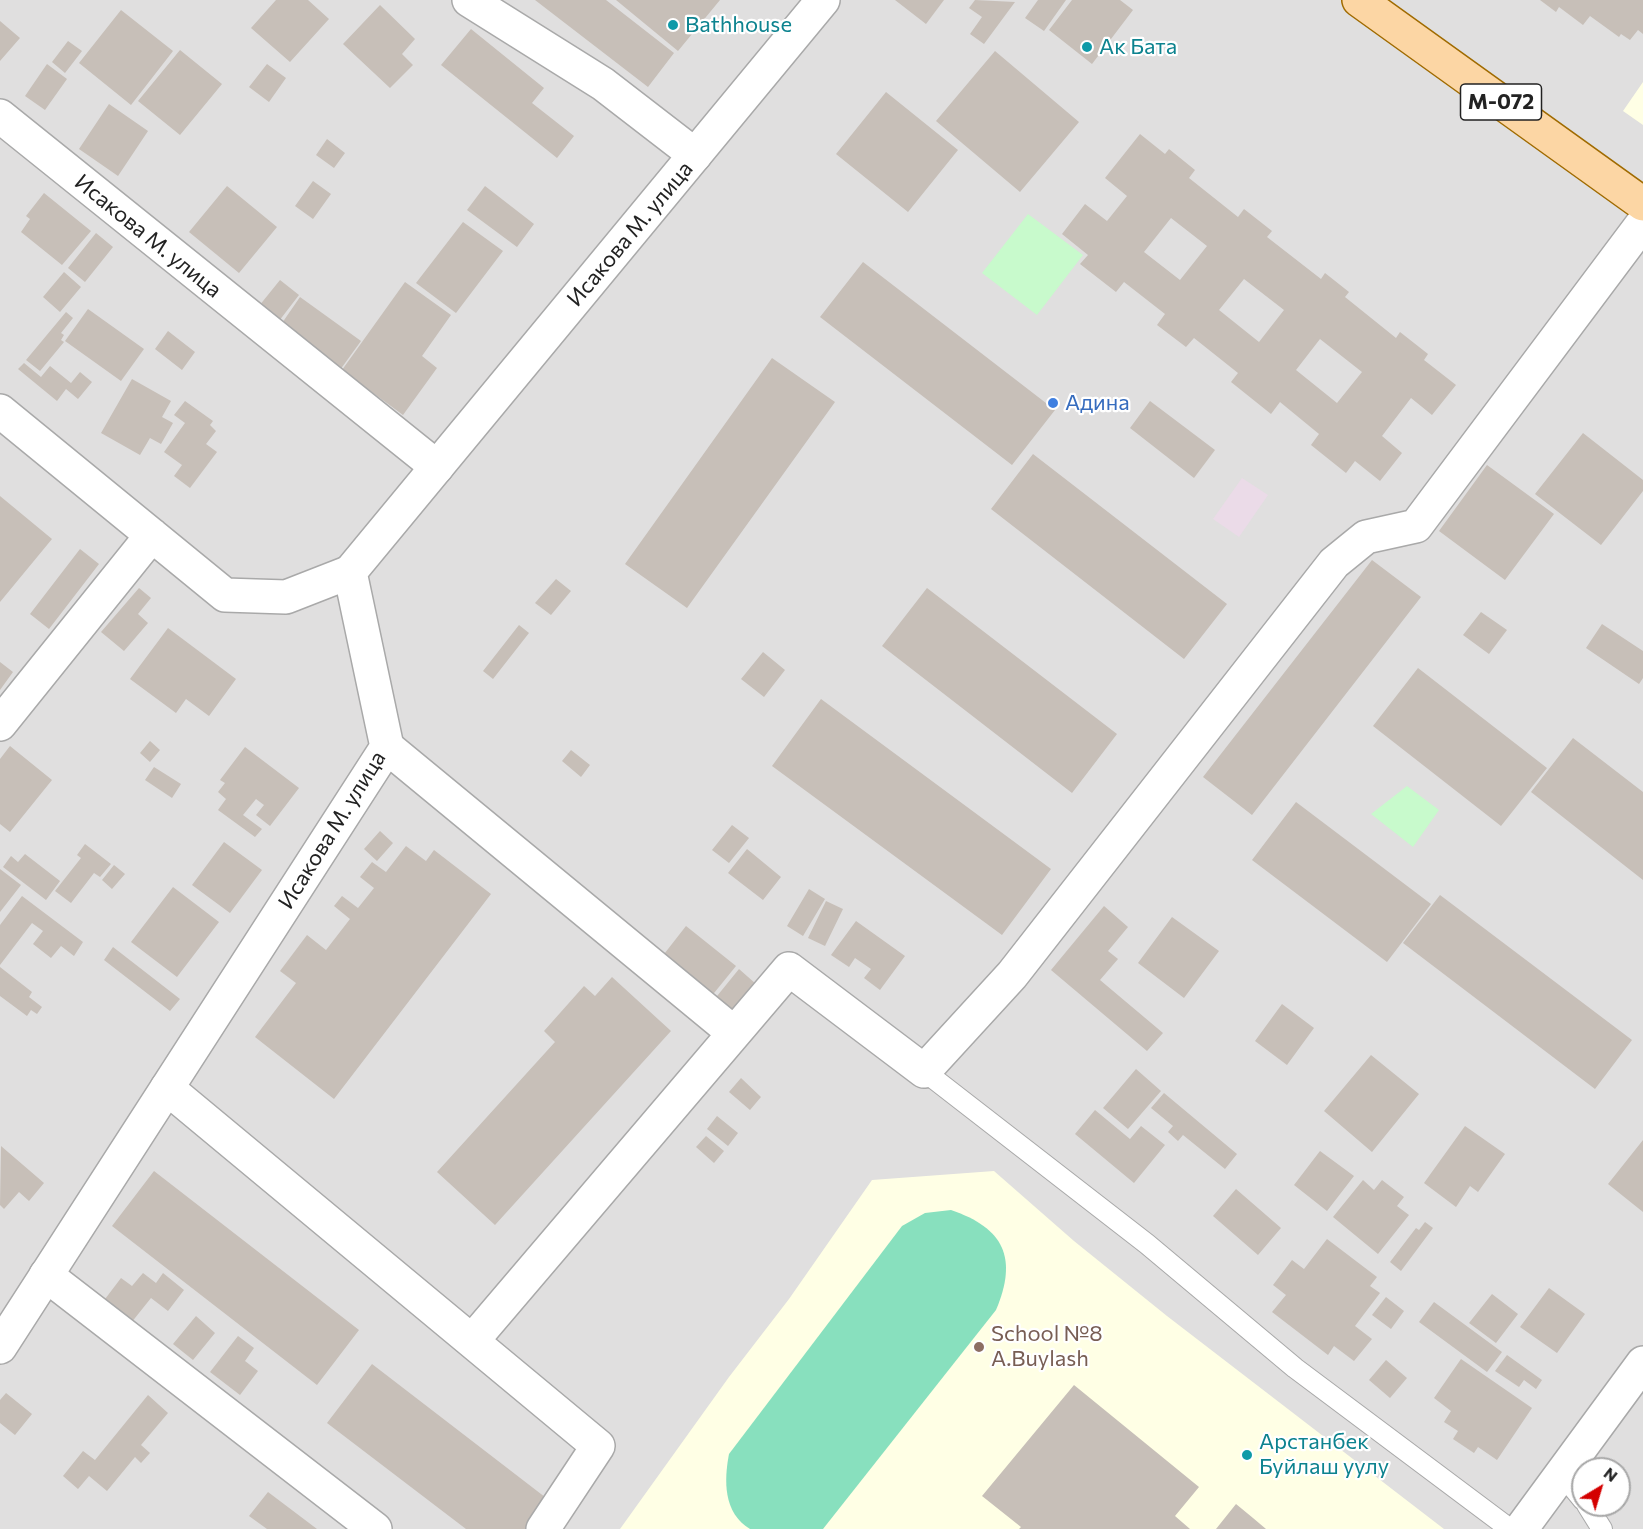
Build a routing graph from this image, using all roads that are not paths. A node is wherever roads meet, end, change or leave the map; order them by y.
1 (469, 0) edge
2 (823, 0) edge
3 (1359, 0) edge
4 (0, 116) edge
5 (695, 154) junction
6 (1643, 204) edge
7 (1643, 223) edge
8 (0, 411) edge
9 (437, 467) junction
10 (152, 535) junction
11 (350, 572) junction
12 (0, 723) edge
13 (387, 747) junction
14 (734, 1033) junction
15 (924, 1071) junction
16 (167, 1088) junction
17 (46, 1275) junction
18 (472, 1341) junction
19 (0, 1347) edge
20 (1643, 1363) edge
21 (1561, 1473) junction
22 (1571, 1485) edge
23 (375, 1529) edge
24 (543, 1529) edge
25 (1510, 1529) edge
26 (1521, 1529) edge

1 - 5 street
2 - 5 street, Исакова М. улица
3 - 6 main road, М-072
4 - 9 street, Исакова М. улица
5 - 9 street, Исакова М. улица
7 - 15 street
8 - 10 street
9 - 11 street, Исакова М. улица
10 - 11 street
10 - 12 street
11 - 13 street, Исакова М. улица
13 - 14 street
13 - 16 street, Исакова М. улица
14 - 15 street
14 - 18 street
15 - 25 lane
16 - 17 street, Исакова М. улица
16 - 18 street
17 - 19 street, Исакова М. улица
17 - 23 street
18 - 24 street
20 - 21 street
21 - 22 lane
21 - 26 street

